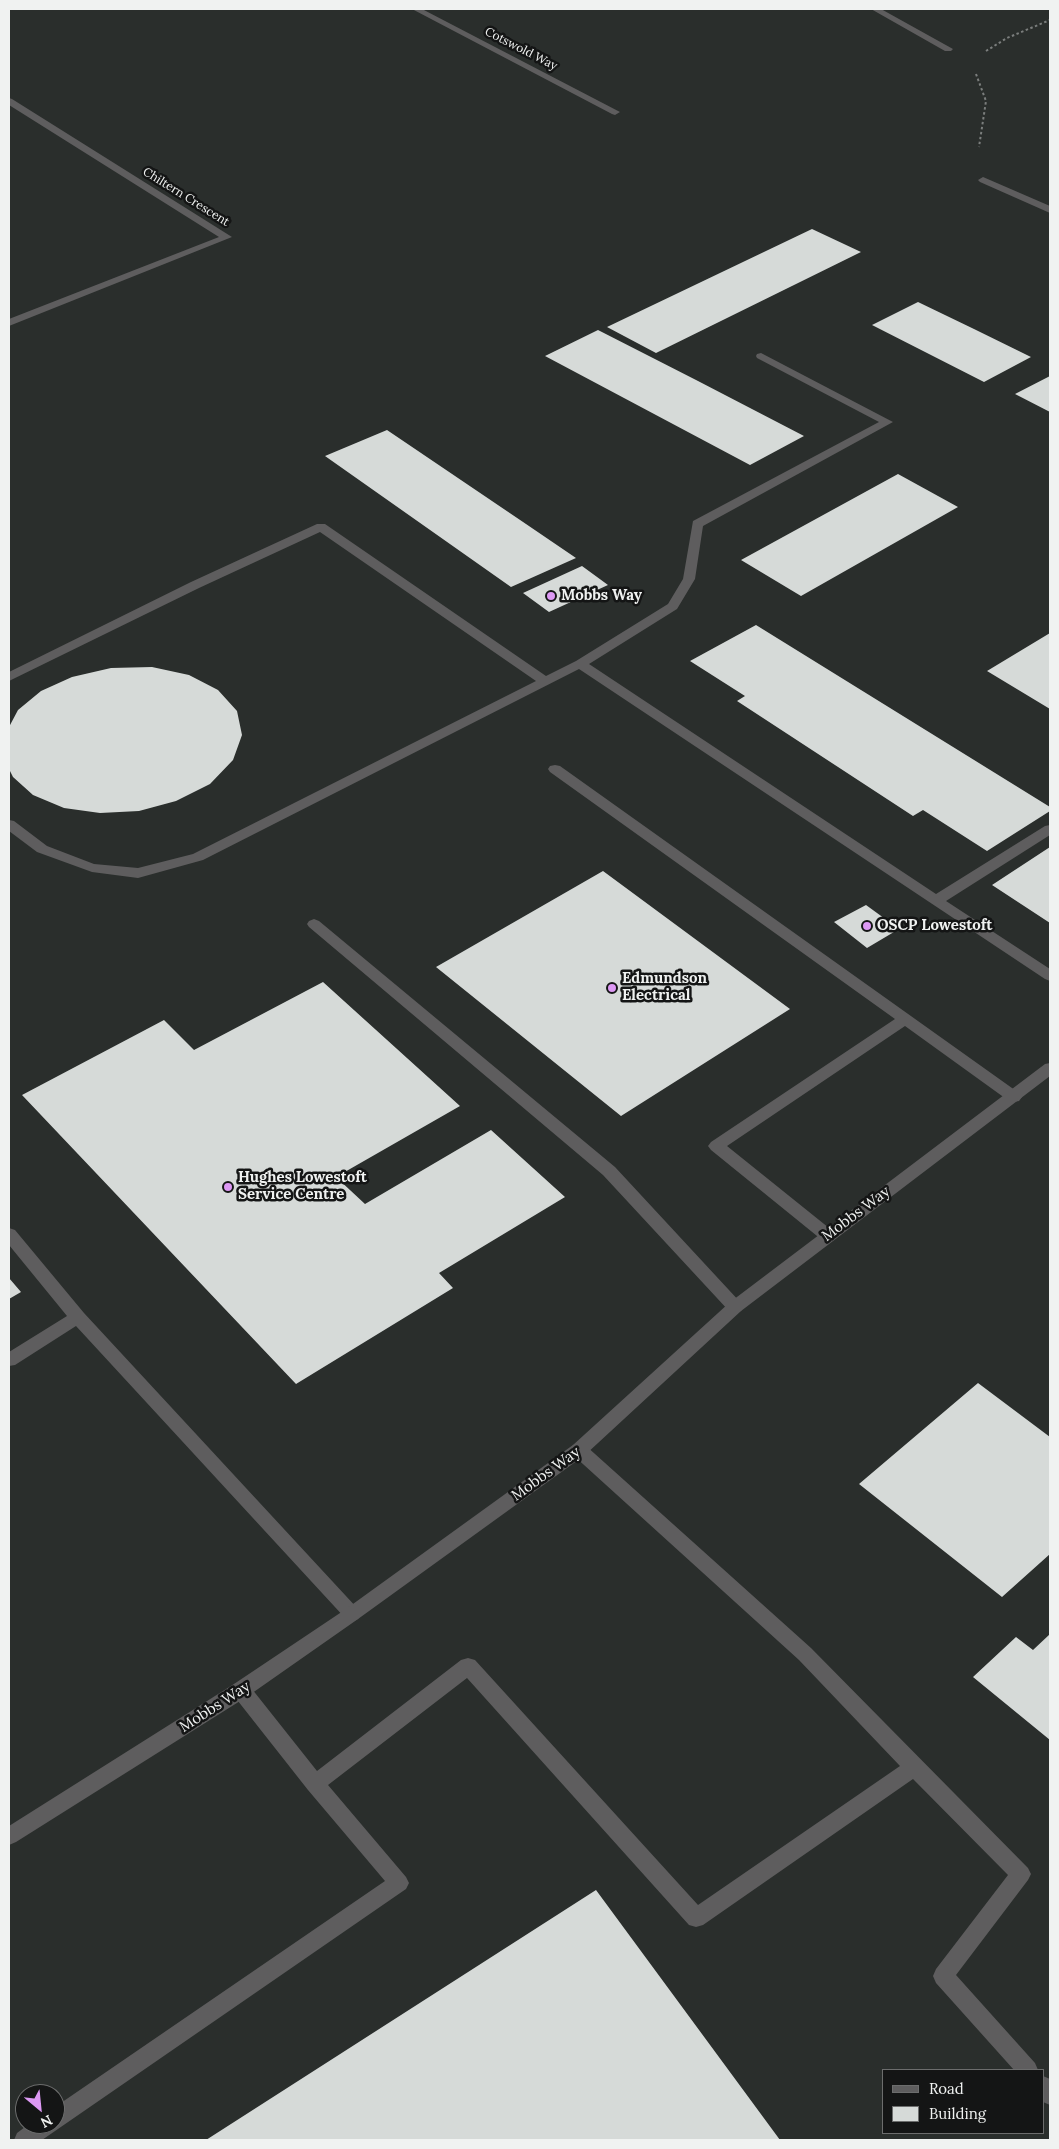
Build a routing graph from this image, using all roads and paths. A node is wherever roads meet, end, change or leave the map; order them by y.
1 (416, 9) edge
2 (875, 9) edge
3 (1050, 20) edge
4 (948, 49) dead end
5 (986, 51) dead end
6 (974, 69) dead end
7 (9, 101) edge
8 (615, 112) dead end
9 (985, 151) dead end
10 (983, 180) dead end
11 (1050, 210) edge
12 (9, 323) edge
13 (761, 356) dead end
14 (580, 664) junction
15 (9, 677) edge
16 (546, 682) junction
17 (555, 768) dead end
18 (9, 824) edge
19 (1050, 829) edge
20 (938, 900) junction
21 (314, 924) dead end
22 (1050, 976) edge
23 (905, 1019) junction
24 (1050, 1068) edge
25 (1014, 1097) junction
26 (9, 1234) edge
27 (828, 1236) junction
28 (736, 1307) junction
29 (78, 1317) junction
30 (9, 1360) edge
31 (579, 1450) junction
32 (352, 1614) junction
33 (241, 1690) junction
34 (914, 1767) junction
35 (315, 1784) junction
36 (9, 1836) edge
37 (1027, 2069) edge
38 (65, 2112) edge

1 - 8 street, Cotswold Way
2 - 4 street
3 - 5 path
6 - 9 path
7 - 12 street, Chiltern Crescent
10 - 11 street
13 - 14 street
14 - 16 street
14 - 20 street
15 - 16 street
16 - 18 street
17 - 23 street
19 - 20 street
20 - 22 street
21 - 28 street
23 - 25 street
23 - 27 street
24 - 25 street, Mobbs Way
25 - 27 street, Mobbs Way
26 - 29 street
27 - 28 street, Mobbs Way
28 - 31 street, Mobbs Way
29 - 30 street
29 - 32 street
31 - 32 street, Mobbs Way
31 - 34 street
32 - 33 street, Mobbs Way
33 - 35 street
33 - 36 street, Mobbs Way
34 - 35 street
34 - 37 street
35 - 38 street

